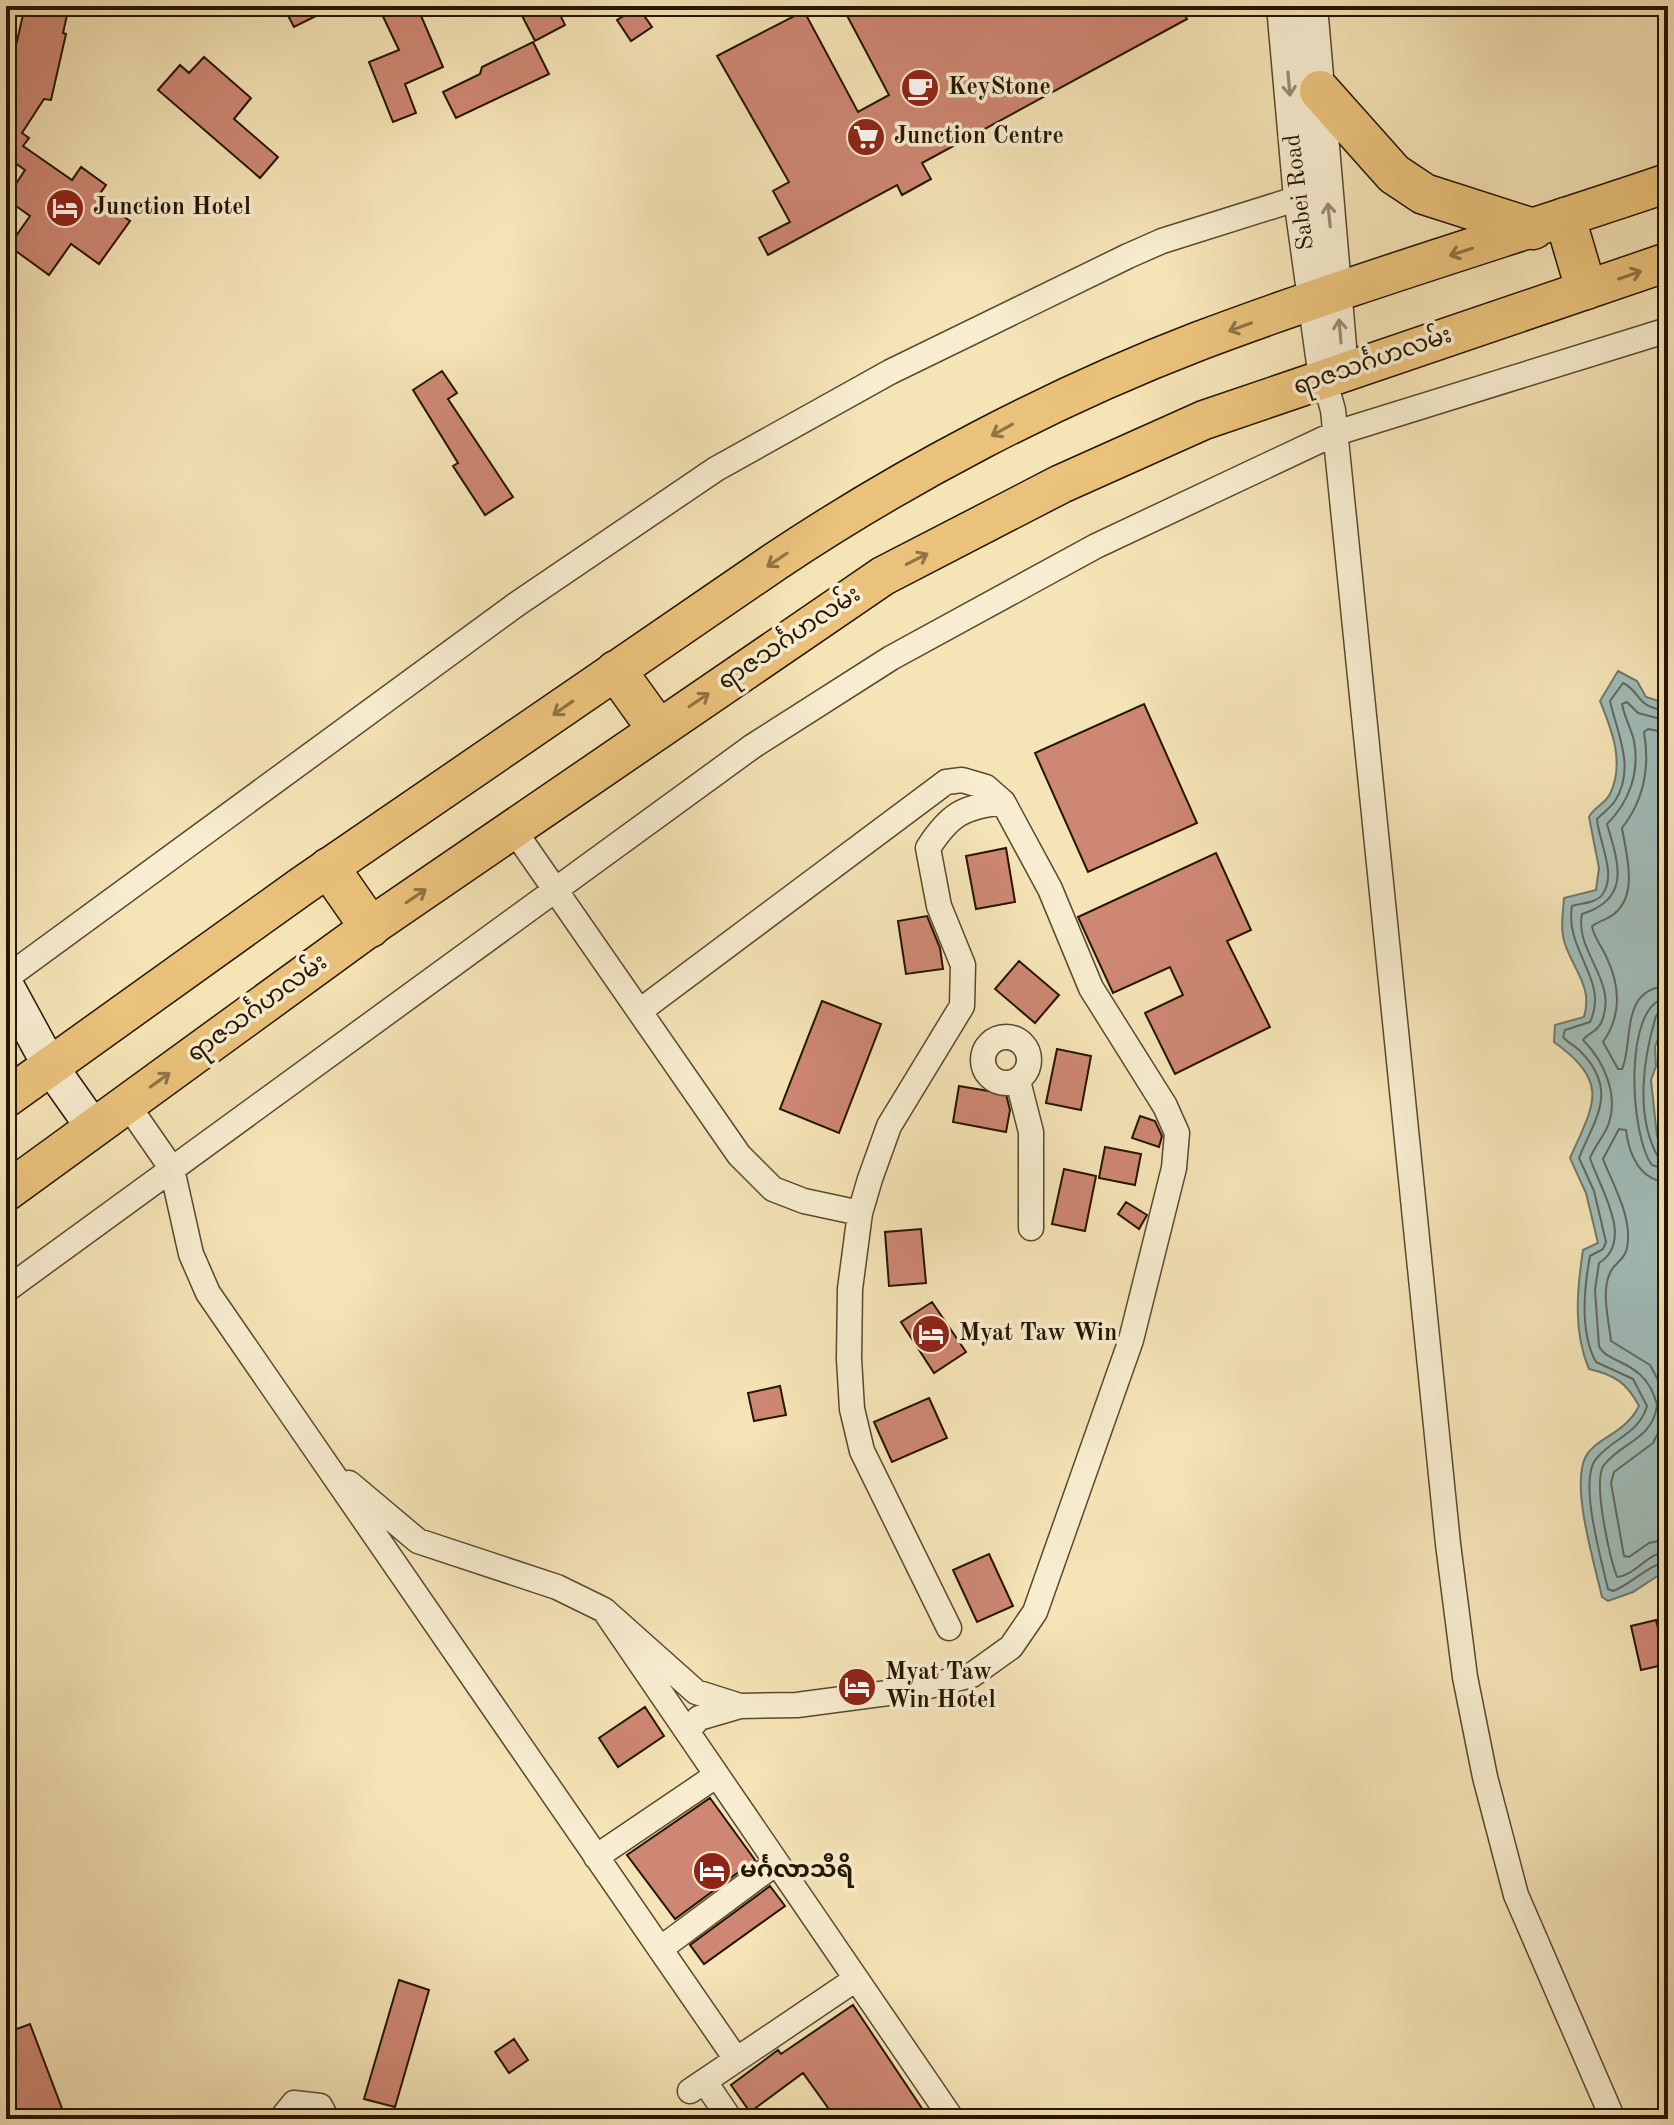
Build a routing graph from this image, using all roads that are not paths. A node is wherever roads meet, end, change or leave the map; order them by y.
1 (1282, 6) edge
2 (1312, 6) edge
3 (1320, 91) junction
4 (1668, 183) edge
5 (1299, 198) junction
6 (1549, 223) junction
7 (1668, 262) edge
8 (1586, 289) junction
9 (1325, 296) junction
10 (1668, 330) edge
11 (1334, 398) junction
12 (616, 671) junction
13 (657, 728) junction
14 (1003, 802) junction
15 (513, 829) junction
16 (329, 868) junction
17 (554, 888) junction
18 (370, 927) junction
19 (6, 978) edge
20 (6, 985) edge
21 (641, 1010) junction
22 (951, 1024) junction
23 (986, 1047) junction
24 (50, 1066) junction
25 (1018, 1081) junction
26 (6, 1098) edge
27 (127, 1104) junction
28 (93, 1127) junction
29 (172, 1169) junction
30 (6, 1192) edge
31 (860, 1213) junction
32 (1031, 1228) dead end
33 (6, 1290) edge
34 (321, 1457) junction
35 (604, 1610) junction
36 (949, 1628) dead end
37 (740, 1706) junction
38 (687, 1731) junction
39 (717, 1775) junction
40 (596, 1857) junction
41 (776, 1863) junction
42 (660, 1949) junction
43 (856, 1979) junction
44 (736, 2059) junction
45 (281, 2119) edge
46 (327, 2119) edge
47 (730, 2119) edge
48 (952, 2119) edge
49 (1613, 2119) edge

1 -> 5 street, Sabei Road
2 - 3 street, Sabei Road
3 - 6 highway
9 -> 3 street, Sabei Road
4 - 6 main road
5 - 9 street, Sabei Road
5 - 19 street
6 - 8 highway
6 -> 9 main road
8 -> 7 main road, ရာဇသင်္ဂဟလမ်း
8 - 11 main road, ရာဇသင်္ဂဟလမ်း
9 - 11 street, Sabei Road
9 -> 12 main road
10 - 11 street
13 -> 11 main road, ရာဇသင်္ဂဟလမ်း
11 - 17 street
11 - 49 street
12 - 13 highway
12 -> 16 main road
13 - 15 main road, ရာဇသင်္ဂဟလမ်း
14 - 21 street
14 - 22 street
14 - 37 street
15 - 17 street
18 -> 15 main road, ရာဇသင်္ဂဟလမ်း
16 - 18 highway
16 - 24 main road
17 - 21 street
17 - 29 street
27 -> 18 main road, ရာဇသင်္ဂဟလမ်း
20 - 24 main road
21 - 31 street
22 - 23 street
22 - 31 street
23 - 25 street
23 - 25 street
24 - 26 main road
24 - 28 main road
25 - 32 street
27 - 28 main road, ရာဇသင်္ဂဟလမ်း
27 - 29 street
28 - 30 main road, ရာဇသင်္ဂဟလမ်း
29 - 33 street
29 - 34 street
31 - 36 street
34 - 35 street
34 - 40 street
35 - 37 street
35 - 38 street
37 - 38 street
38 - 39 street
39 - 40 street
39 - 41 street
40 - 42 street
41 - 42 street
41 - 43 street
42 - 44 street
43 - 44 street
43 - 48 street
44 - 47 street
45 - 46 street

